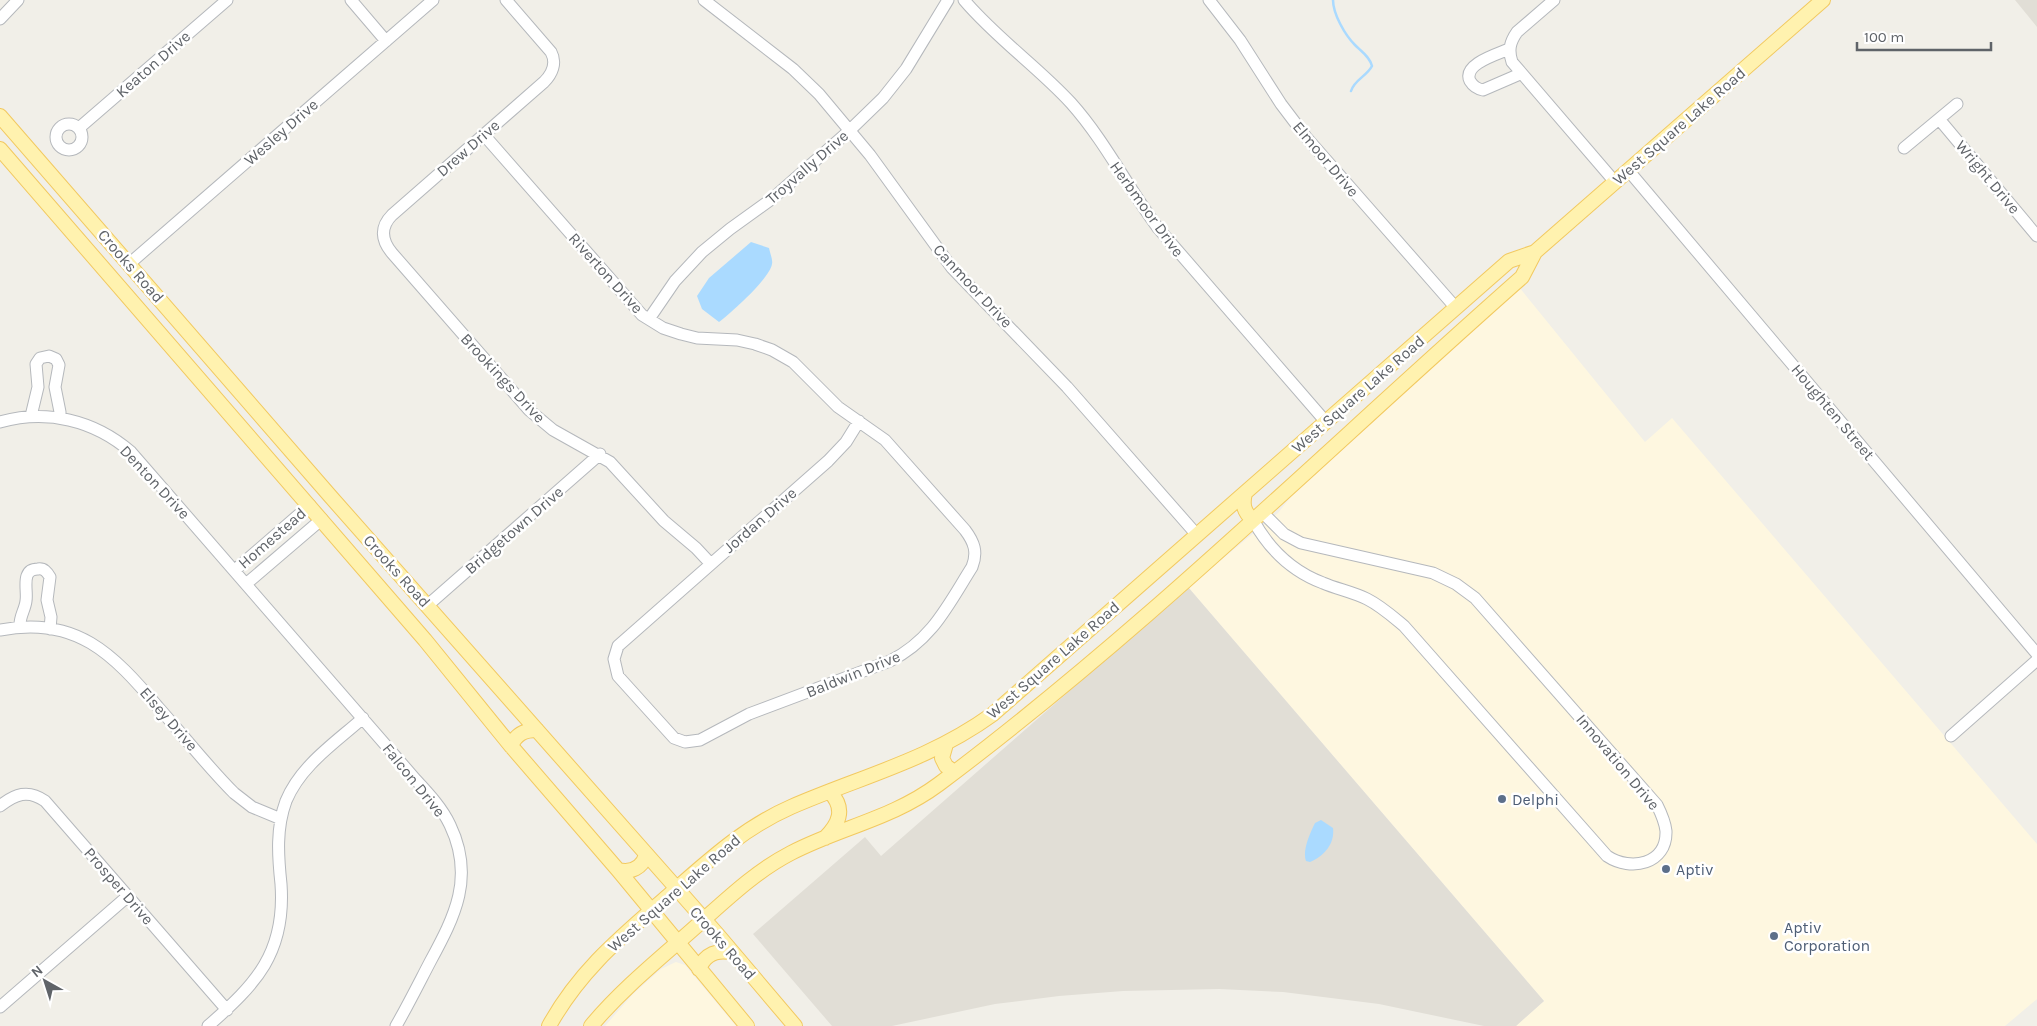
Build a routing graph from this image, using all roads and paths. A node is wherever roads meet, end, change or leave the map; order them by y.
1 (18, 0) edge
2 (227, 0) edge
3 (351, 0) edge
4 (433, 0) edge
5 (506, 0) edge
6 (704, 0) edge
7 (948, 0) edge
8 (964, 0) edge
9 (1209, 0) edge
10 (1554, 0) edge
11 (1823, 0) edge
12 (0, 19) edge
13 (386, 40) junction
14 (1509, 48) junction
15 (1520, 74) junction
16 (1957, 104) dead end
17 (0, 116) edge
18 (1939, 119) junction
19 (79, 128) dead end
20 (850, 130) junction
21 (484, 135) junction
22 (1904, 148) dead end
23 (0, 149) edge
24 (1628, 170) junction
25 (1615, 182) junction
26 (382, 232) joint
27 (2037, 236) edge
28 (1535, 252) junction
29 (130, 265) junction
30 (110, 275) junction
31 (1487, 281) junction
32 (1495, 301) junction
33 (1456, 308) junction
34 (649, 320) junction
35 (31, 416) junction
36 (60, 418) junction
37 (859, 421) junction
38 (0, 422) edge
39 (1326, 422) junction
40 (600, 454) junction
41 (1245, 493) junction
42 (331, 497) junction
43 (310, 505) junction
44 (1257, 516) junction
45 (322, 519) junction
46 (1197, 535) junction
47 (710, 563) junction
48 (235, 570) junction
49 (246, 584) junction
50 (430, 607) junction
51 (1105, 616) junction
52 (407, 619) junction
53 (20, 627) junction
54 (50, 629) junction
55 (0, 630) edge
56 (1116, 639) junction
57 (2037, 654) edge
58 (2037, 660) edge
59 (363, 718) junction
60 (537, 730) junction
61 (1950, 736) dead end
62 (685, 742) joint
63 (946, 744) junction
64 (511, 746) junction
65 (954, 772) junction
66 (830, 792) junction
67 (0, 806) edge
68 (281, 819) junction
69 (824, 839) junction
70 (646, 855) junction
71 (618, 870) junction
72 (676, 889) junction
73 (128, 896) junction
74 (652, 910) junction
75 (704, 920) junction
76 (677, 943) junction
77 (732, 953) junction
78 (699, 969) junction
79 (0, 1007) edge
80 (226, 1010) junction
81 (550, 1025) edge
82 (208, 1026) edge
83 (396, 1026) edge
84 (591, 1026) edge
85 (747, 1026) edge
86 (794, 1026) edge

1 - 12 street
2 - 19 street, Keaton Drive
3 - 13 street
4 - 13 street, Wesley Drive
5 - 21 street, Drew Drive
6 - 20 street, Canmoor Drive
7 - 20 street, Troyvally Drive
8 - 39 street, Herbmoor Drive
9 - 33 street, Elmoor Drive
10 - 14 street
11 - 24 main road, West Square Lake Road
13 - 29 street, Wesley Drive
14 - 15 street
14 - 15 street
15 - 25 street
16 - 18 street
17 - 29 main road, Crooks Road
18 - 22 street
18 - 27 street, Wright Drive
20 - 34 street, Troyvally Drive
20 - 46 street, Canmoor Drive
21 - 26 street, Drew Drive
21 - 34 street, Riverton Drive
23 - 30 main road, Crooks Road
24 - 25 main road, West Square Lake Road
24 - 57 street, Houghten Street
25 - 28 main road, West Square Lake Road
26 - 40 street, Brookings Drive
28 - 31 main road, West Square Lake Road
28 - 32 main road, West Square Lake Road
29 - 30 main road
29 - 42 main road, Crooks Road
30 - 43 main road, Crooks Road
31 - 32 main road
31 - 33 main road, West Square Lake Road
32 - 44 main road, West Square Lake Road
33 - 39 main road, West Square Lake Road
34 - 37 street, Riverton Drive
35 - 36 street, Denton Drive
35 - 36 street
35 - 38 street, Denton Drive
36 - 48 street, Denton Drive
37 - 47 street, Jordan Drive
37 - 62 street, Baldwin Drive
39 - 41 main road, West Square Lake Road
40 - 47 street, Brookings Drive
40 - 50 street, Bridgetown Drive
41 - 44 main road
41 - 46 main road, West Square Lake Road
42 - 43 main road
42 - 50 main road, Crooks Road
43 - 45 main road, Crooks Road
43 - 48 street, Homestead
44 - 44 street, Innovation Drive
44 - 56 main road, West Square Lake Road
45 - 49 street, Homestead
45 - 52 main road, Crooks Road
46 - 51 main road, West Square Lake Road
47 - 62 street, Jordan Drive
48 - 49 street, Falcon Drive
49 - 59 street, Falcon Drive
50 - 52 main road
50 - 60 main road, Crooks Road
51 - 56 main road
51 - 63 main road, West Square Lake Road
52 - 64 main road, Crooks Road
53 - 54 street, Elsey Drive
53 - 54 street
53 - 55 street, Elsey Drive
54 - 68 street, Elsey Drive
56 - 65 main road, West Square Lake Road
58 - 61 street
59 - 68 street
59 - 83 street, Falcon Drive
60 - 64 main road
60 - 70 main road, Crooks Road
63 - 65 main road
63 - 66 main road, West Square Lake Road
64 - 71 main road, Crooks Road
65 - 69 main road, West Square Lake Road
66 - 69 main road
66 - 72 main road, West Square Lake Road
67 - 73 street, Prosper Drive
68 - 80 street
69 - 75 main road, West Square Lake Road
70 - 71 main road
70 - 72 main road, Crooks Road
71 - 74 main road, Crooks Road
72 - 74 main road, West Square Lake Road
72 - 75 main road, Crooks Road
73 - 79 street
73 - 80 street, Prosper Drive
74 - 76 main road, Crooks Road
74 - 81 main road, West Square Lake Road
75 - 76 main road, West Square Lake Road
75 - 77 main road, Crooks Road
76 - 78 main road, Crooks Road
76 - 84 main road, West Square Lake Road
77 - 78 main road
77 - 86 main road, Crooks Road
78 - 85 main road, Crooks Road
80 - 82 street

